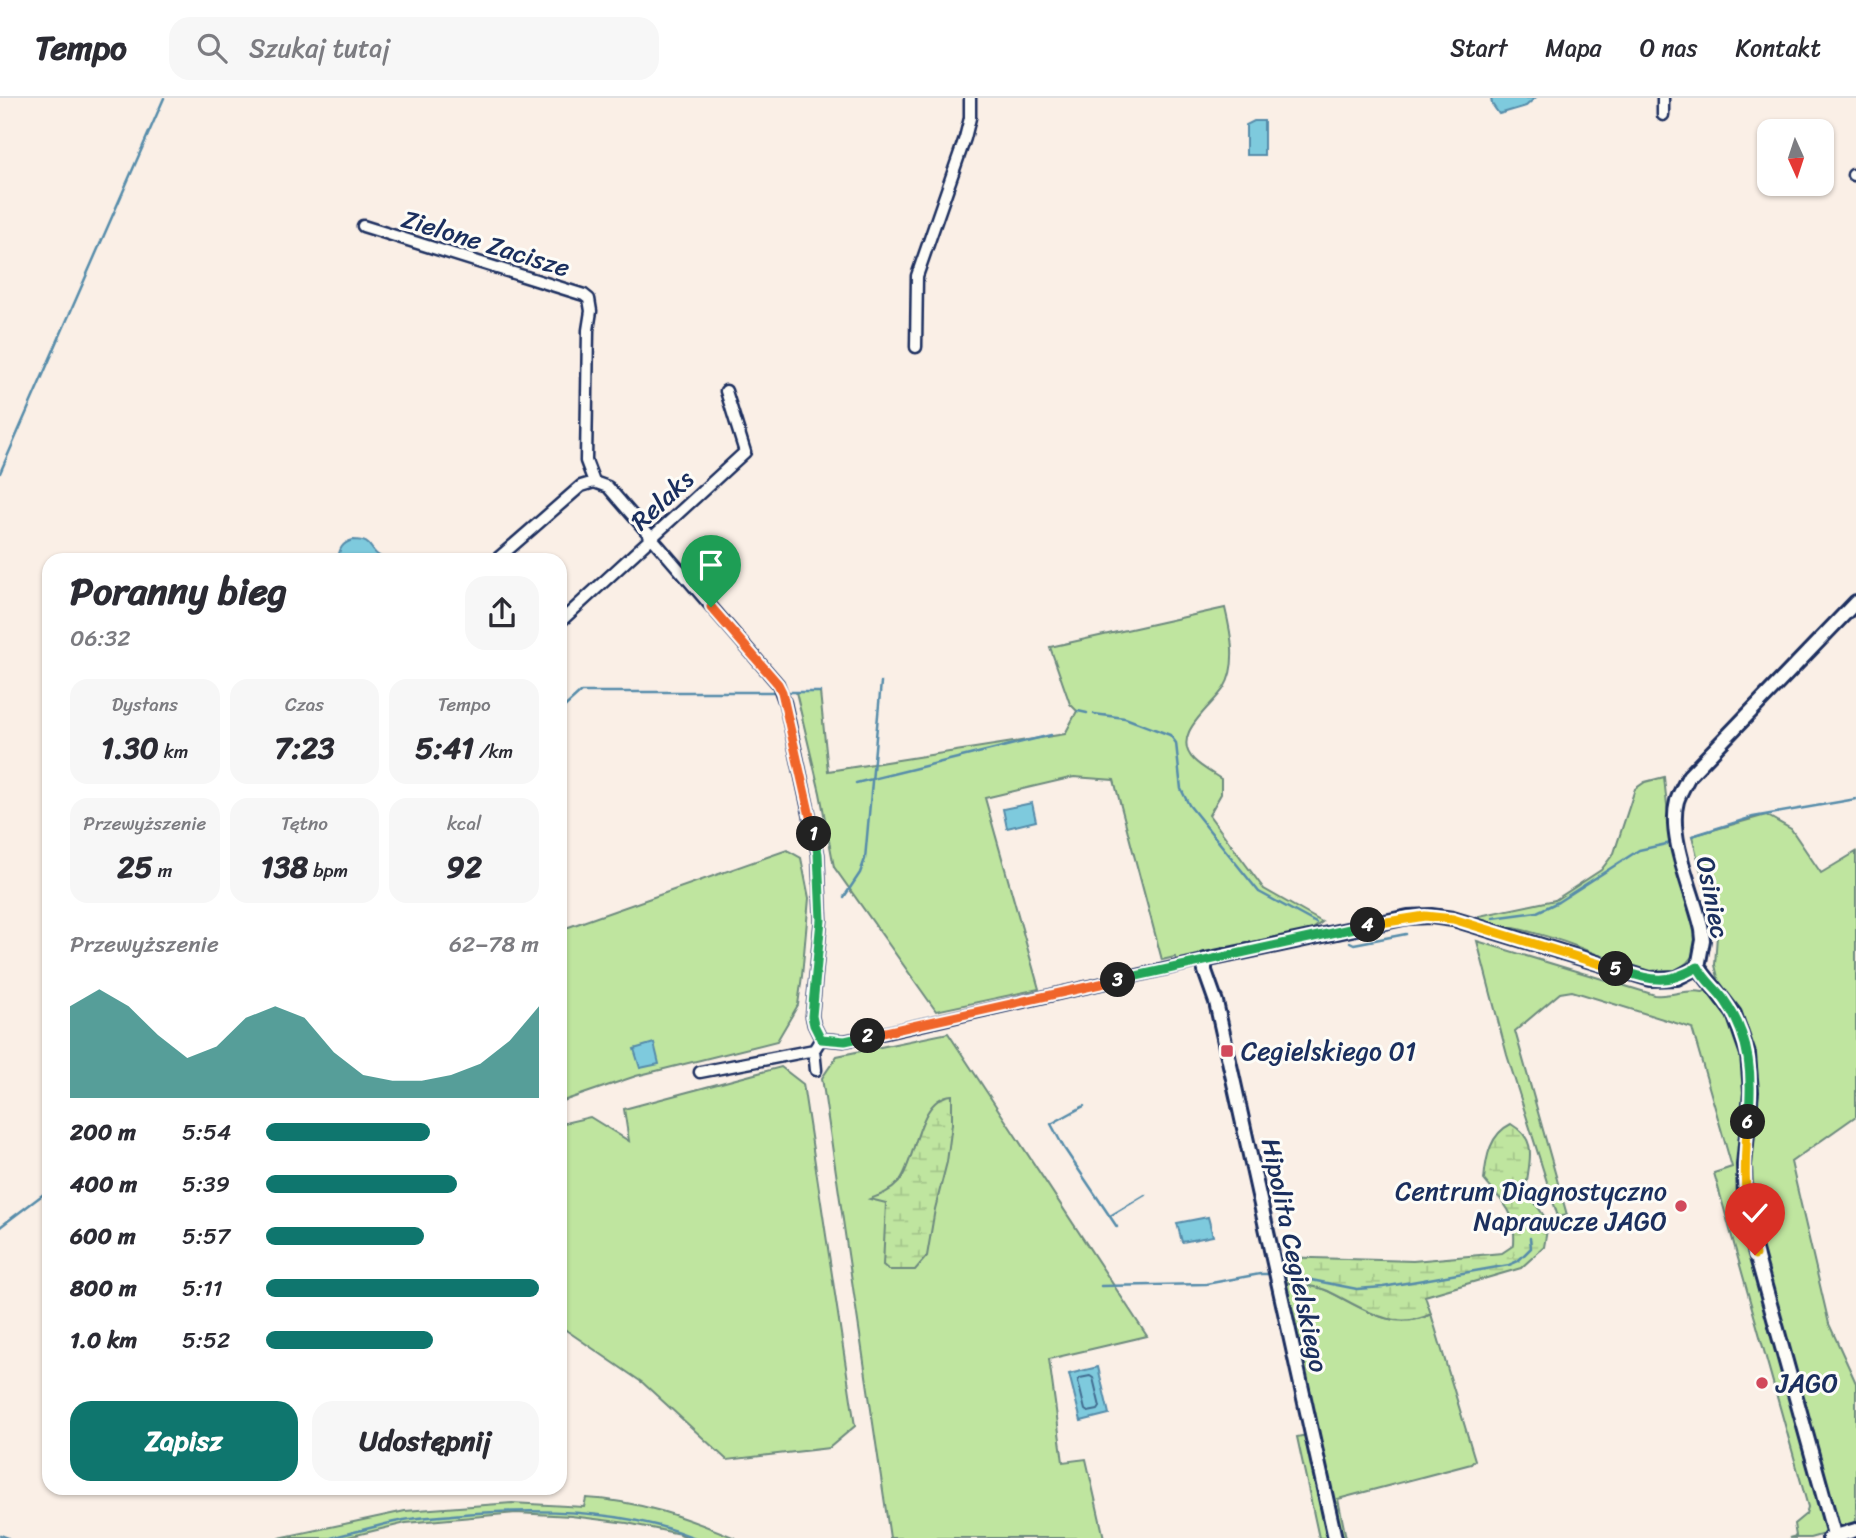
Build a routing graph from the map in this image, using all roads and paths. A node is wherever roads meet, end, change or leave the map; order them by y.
1 (970, 98) edge
2 (1663, 98) edge
3 (1663, 115) dead end
4 (363, 226) dead end
5 (916, 347) dead end
6 (726, 391) dead end
7 (594, 482) junction
8 (651, 538) junction
9 (504, 553) edge
10 (1856, 602) edge
11 (567, 616) edge
12 (1224, 957) junction
13 (1205, 960) junction
14 (1698, 967) junction
15 (1211, 982) junction
16 (821, 1039) junction
17 (814, 1050) junction
18 (816, 1070) dead end
19 (700, 1072) dead end
20 (1856, 1530) edge
21 (1833, 1537) edge
22 (1335, 1538) edge

1 - 5 street
2 - 3 street
4 - 7 street, Zielone Zacisze
6 - 8 street, Relaks
7 - 8 street
7 - 9 street
8 - 11 street, Relaks
8 - 16 street
10 - 14 street, Osiniec
12 - 13 street
12 - 14 street
12 - 15 street
13 - 15 street, Hipolita Cegielskiego
13 - 16 street
14 - 21 street, Osiniec
15 - 22 street, Hipolita Cegielskiego
16 - 17 street
17 - 18 street
17 - 19 street
20 - 21 street

